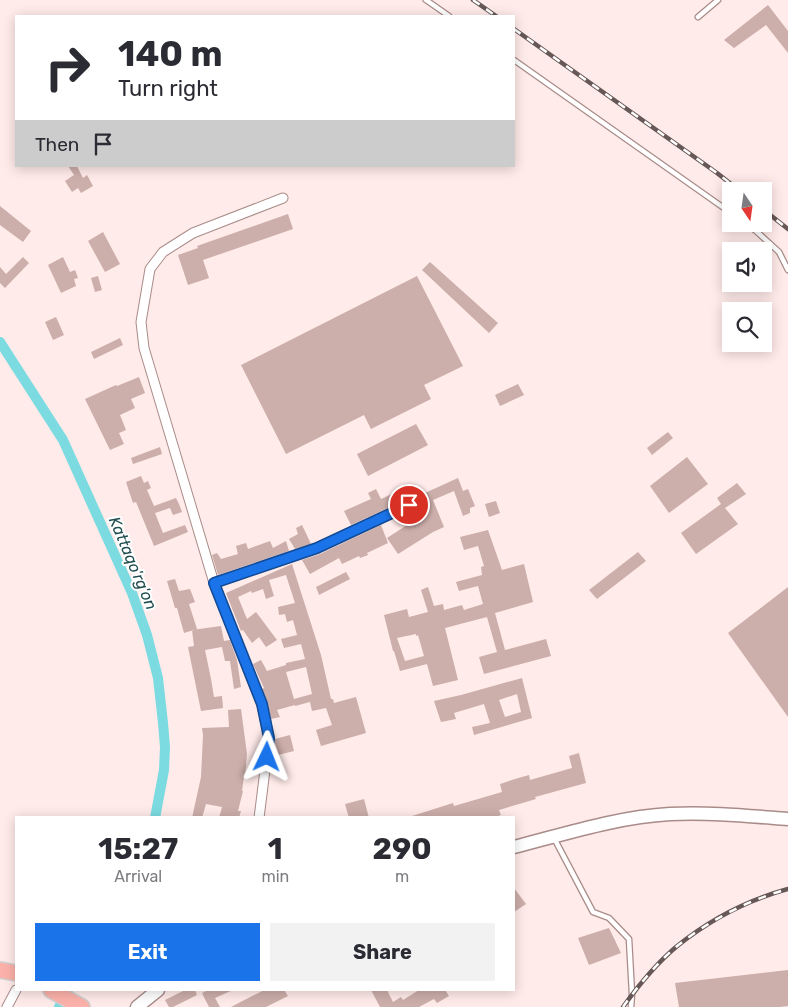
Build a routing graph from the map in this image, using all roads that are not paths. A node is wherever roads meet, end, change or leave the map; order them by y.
1 (426, 0) edge
2 (718, 0) edge
3 (448, 15) edge
4 (698, 17) dead end
5 (515, 61) edge
6 (283, 198) dead end
7 (722, 207) edge
8 (758, 232) edge
9 (788, 270) edge
10 (409, 505) dead end
11 (214, 583) junction
12 (259, 816) edge
13 (788, 819) edge
14 (553, 837) junction
15 (515, 848) edge
16 (0, 970) edge
17 (15, 973) edge
18 (15, 991) edge
19 (53, 991) edge
20 (157, 991) edge
21 (7, 1007) edge
22 (82, 1007) edge
23 (136, 1007) edge
24 (630, 1007) edge

1 - 3 lane
2 - 4 lane
5 - 7 lane
6 - 11 street
8 - 9 lane
10 - 11 street
11 - 12 street
13 - 14 main road
14 - 15 main road
14 - 24 lane
16 - 17 main road
18 - 21 street
19 - 22 main road
20 - 23 main road

